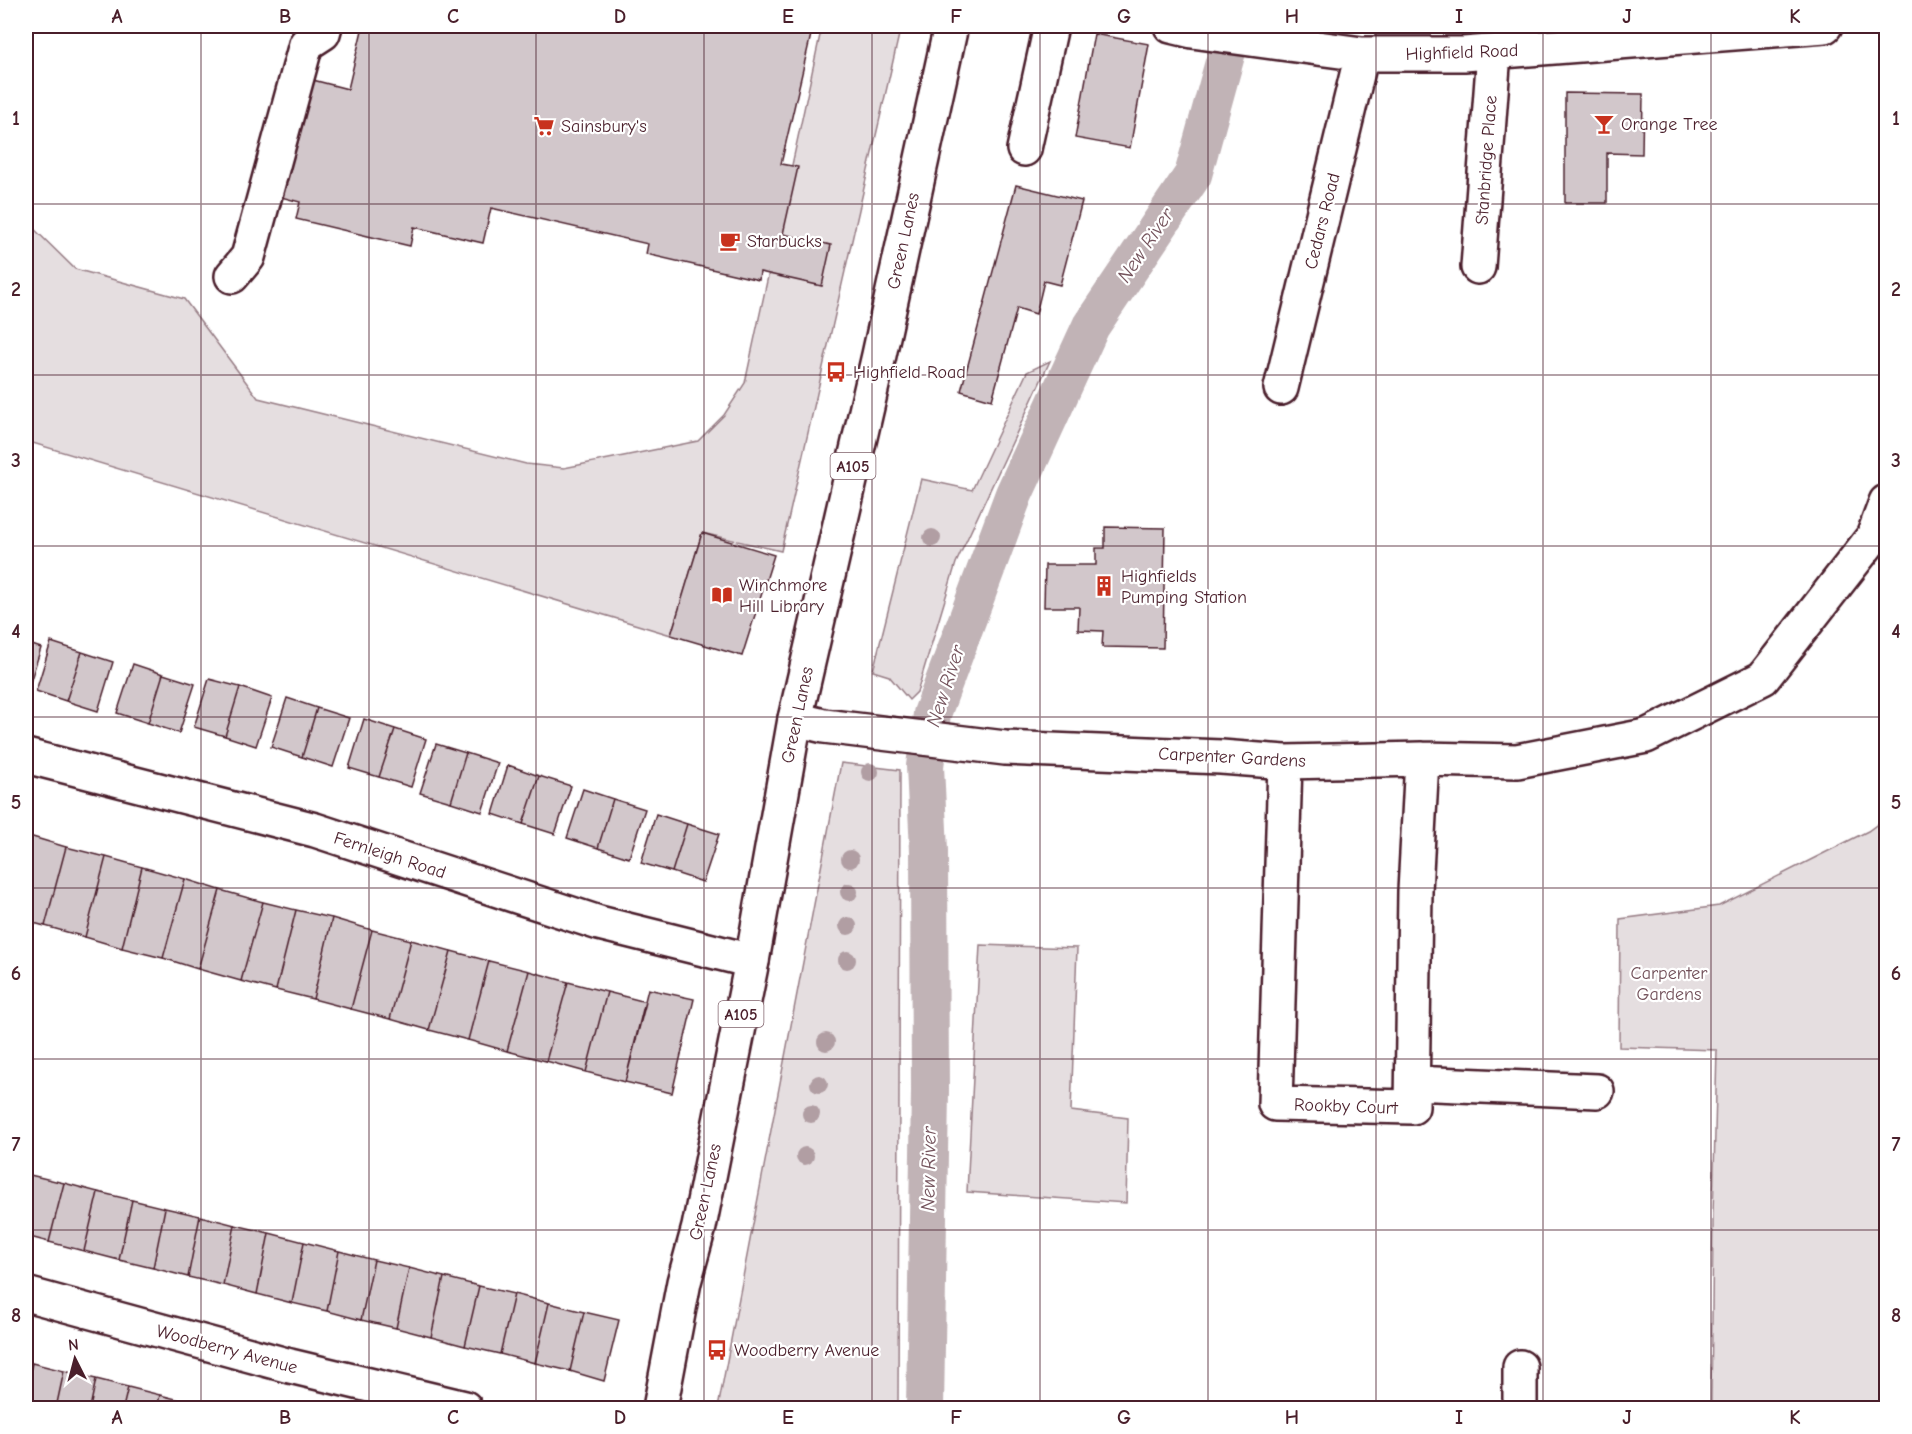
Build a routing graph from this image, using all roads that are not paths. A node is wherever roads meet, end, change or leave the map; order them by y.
1 (325, 26) edge
2 (951, 26) edge
3 (1051, 26) edge
4 (1825, 26) edge
5 (1793, 27) edge
6 (1182, 28) edge
7 (1621, 34) edge
8 (1494, 52) junction
9 (1362, 54) junction
10 (1024, 149) dead end
11 (1478, 267) dead end
12 (232, 276) dead end
13 (1281, 388) dead end
14 (1887, 502) edge
15 (1880, 536) edge
16 (795, 719) junction
17 (26, 756) edge
18 (1422, 759) junction
19 (1285, 762) junction
20 (752, 961) junction
21 (1413, 1083) junction
22 (1597, 1091) dead end
23 (26, 1294) edge
24 (1520, 1367) dead end
25 (465, 1408) edge
26 (660, 1408) edge
27 (1520, 1408) edge

1 - 12 street
2 - 16 street, Green Lanes / A105
3 - 10 street
4 - 5 street, Highfield Road
5 - 7 street, Highfield Road
6 - 9 street, Highfield Road
7 - 8 street, Highfield Road
8 - 9 street, Highfield Road
8 - 11 street, Stanbridge Place
9 - 13 street, Cedars Road
14 - 15 street, Carpenter Gardens
15 - 18 street, Carpenter Gardens
16 - 19 street, Carpenter Gardens
16 - 20 street, Green Lanes / A105
17 - 20 street, Fernleigh Road
18 - 19 street, Carpenter Gardens
18 - 21 street, Rookby Court
19 - 21 street, Rookby Court
20 - 26 street, Green Lanes / A105
21 - 22 street
23 - 25 street, Woodberry Avenue
24 - 27 street

